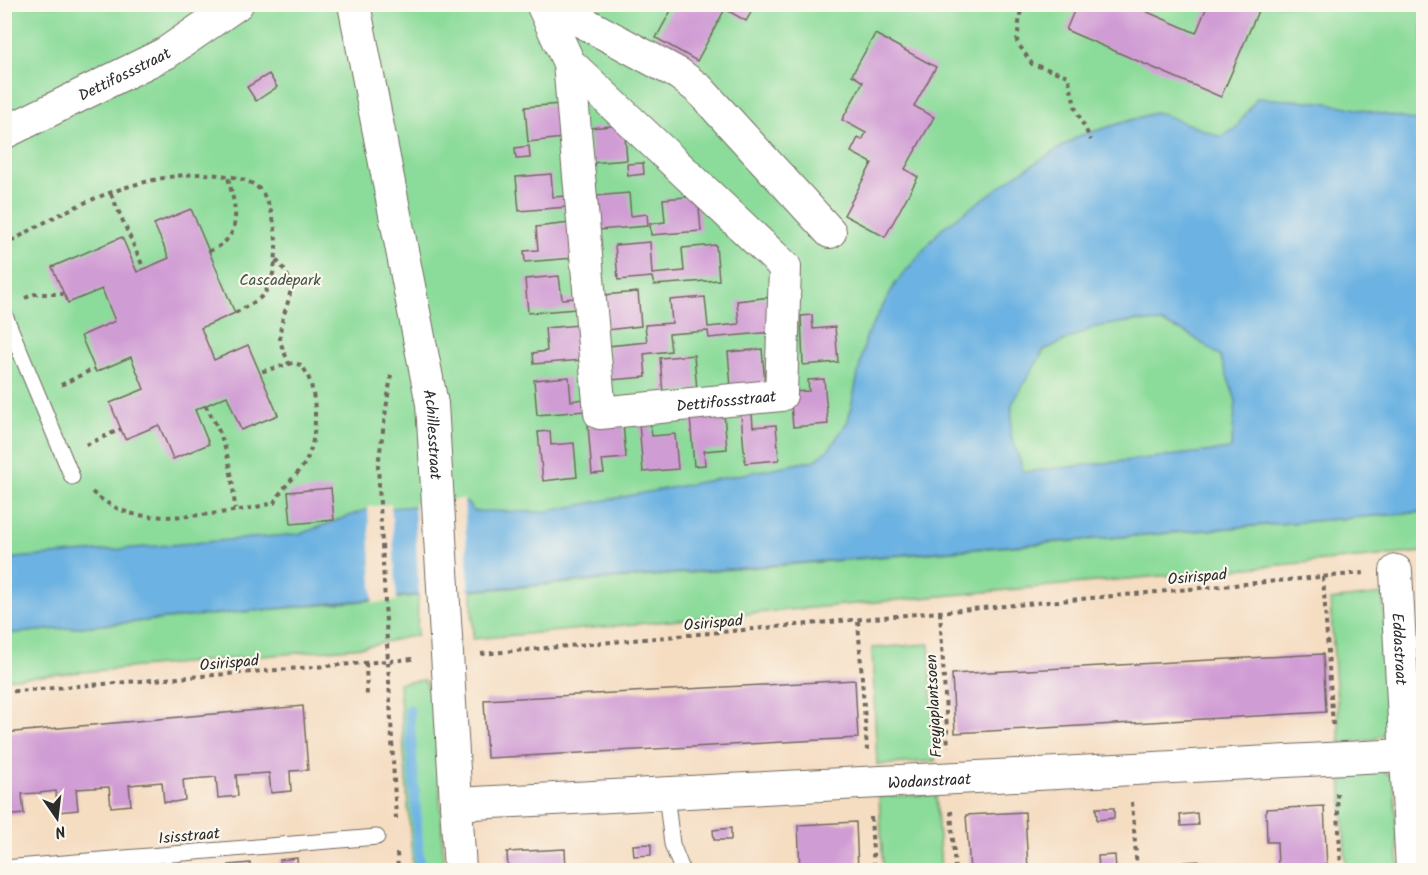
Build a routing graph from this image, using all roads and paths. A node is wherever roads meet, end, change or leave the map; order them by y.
1 (237, 4) edge
2 (354, 4) edge
3 (542, 4) edge
4 (549, 4) edge
5 (1026, 4) edge
6 (569, 63) junction
7 (4, 133) edge
8 (1090, 140) dead end
9 (228, 177) junction
10 (111, 194) junction
11 (830, 232) dead end
12 (4, 246) edge
13 (209, 251) dead end
14 (276, 259) junction
15 (144, 269) dead end
16 (63, 294) dead end
17 (10, 307) edge
18 (235, 313) dead end
19 (288, 364) junction
20 (95, 368) dead end
21 (260, 372) dead end
22 (391, 374) dead end
23 (39, 396) junction
24 (206, 405) dead end
25 (120, 429) dead end
26 (63, 455) junction
27 (72, 477) joint
28 (235, 509) junction
29 (1396, 571) joint
30 (940, 612) junction
31 (858, 621) junction
32 (449, 657) junction
33 (387, 661) junction
34 (366, 663) junction
35 (4, 692) edge
36 (368, 698) dead end
37 (1404, 754) junction
38 (1130, 771) junction
39 (950, 777) junction
40 (869, 785) junction
41 (1415, 787) edge
42 (666, 794) junction
43 (456, 804) junction
44 (396, 824) dead end
45 (377, 837) dead end
46 (397, 847) dead end
47 (4, 868) edge
48 (398, 870) edge
49 (460, 870) edge
50 (682, 870) edge
51 (874, 870) edge
52 (955, 870) edge
53 (1137, 870) edge
54 (1412, 870) edge

1 - 7 street, Dettifossstraat
2 - 32 street, Achillesstraat
3 - 6 street, Dettifossstraat
4 - 11 street
5 - 8 path
6 - 6 street, Dettifossstraat
9 - 10 path
9 - 13 path
9 - 14 path
10 - 12 path
10 - 15 path
14 - 18 path
14 - 19 path
16 - 17 path
17 - 23 lane
19 - 21 path
19 - 28 path
20 - 23 path
22 - 33 path
23 - 26 lane
24 - 28 path
25 - 26 path
26 - 27 lane
27 - 28 path
29 - 30 path, Osirispad
29 - 37 street, Eddastraat
30 - 31 path, Osirispad
30 - 39 path, Freyjaplantsoen
31 - 32 path, Osirispad
31 - 40 path
32 - 33 path, Osirispad
32 - 43 street, Achillesstraat
33 - 34 path, Osirispad
33 - 44 path
34 - 35 path, Osirispad
34 - 36 path
37 - 38 street, Wodanstraat
37 - 41 street, Eddastraat
38 - 39 street, Wodanstraat
38 - 53 path
39 - 40 street, Wodanstraat
39 - 52 path, Freyjaplantsoen
40 - 42 street, Wodanstraat
40 - 51 path
41 - 54 street, Eddastraat
42 - 43 street, Wodanstraat
42 - 50 lane
43 - 49 street, Achillesstraat
45 - 47 lane, Isisstraat
46 - 48 path

